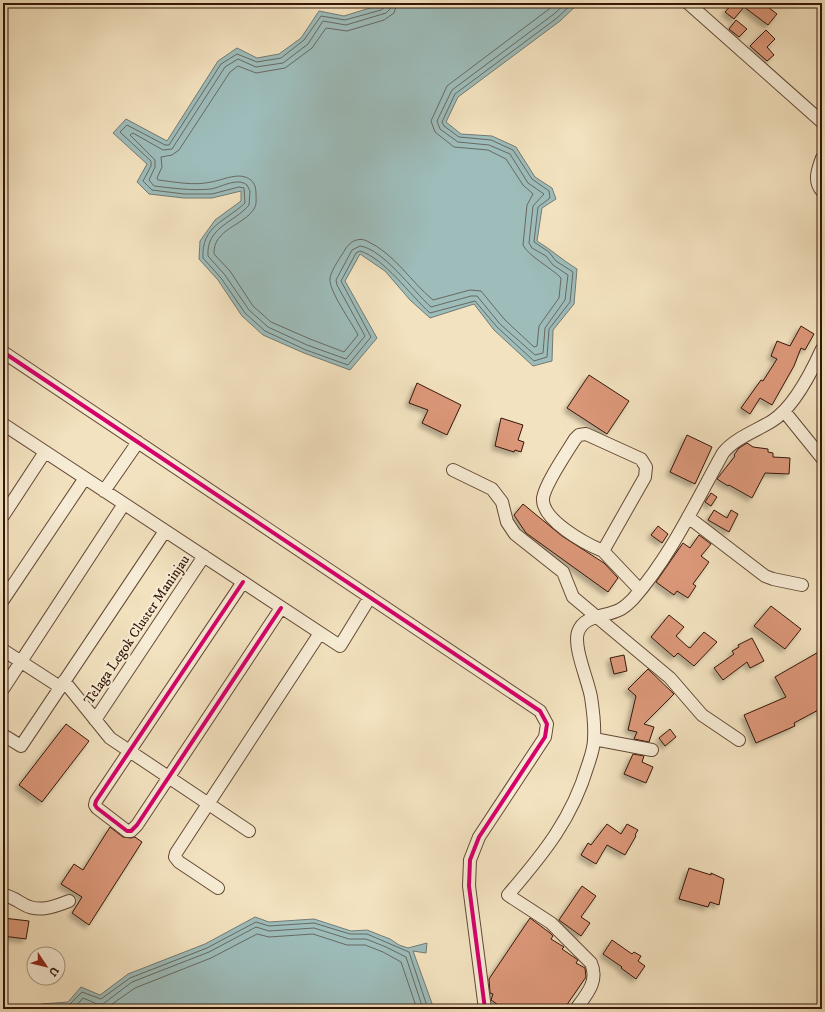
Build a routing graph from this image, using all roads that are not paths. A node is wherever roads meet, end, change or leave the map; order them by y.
1 (688, 3) edge
2 (822, 122) edge
3 (822, 158) edge
4 (822, 191) edge
5 (822, 349) edge
6 (3, 352) edge
7 (784, 411) junction
8 (4, 426) edge
9 (138, 442) junction
10 (46, 452) junction
11 (822, 458) edge
12 (453, 470) dead end
13 (85, 478) junction
14 (104, 491) junction
15 (124, 504) junction
16 (3, 516) edge
17 (688, 517) junction
18 (165, 531) junction
19 (603, 551) junction
20 (204, 556) junction
21 (243, 582) junction
22 (802, 585) dead end
23 (640, 590) junction
24 (370, 597) junction
25 (3, 600) edge
26 (281, 608) junction
27 (596, 617) junction
28 (320, 633) junction
29 (3, 650) edge
30 (21, 662) junction
31 (62, 684) junction
32 (3, 689) edge
33 (95, 720) junction
34 (3, 735) edge
35 (594, 739) junction
36 (739, 740) dead end
37 (652, 750) dead end
38 (130, 751) junction
39 (169, 777) junction
40 (209, 804) junction
41 (249, 831) dead end
42 (218, 888) dead end
43 (3, 895) edge
44 (69, 901) dead end
45 (485, 1009) edge
46 (576, 1009) edge

1 - 2 street
3 - 4 street
5 - 7 street
6 - 9 street
7 - 11 street
7 - 17 street
8 - 10 street
9 - 14 street
9 - 24 street
10 - 13 street
10 - 16 street
12 - 27 street
13 - 14 street
13 - 25 street
14 - 15 street
15 - 18 street
15 - 30 street
17 - 22 street
17 - 23 street
18 - 20 street
18 - 31 street
19 - 19 street
19 - 23 street
20 - 21 street
20 - 33 street, Telaga Legok Cluster Maninjau
21 - 26 street
21 - 38 street
23 - 27 street
24 - 28 street
24 - 45 street
26 - 28 street
26 - 39 street
27 - 35 street
27 - 36 street
28 - 40 street
29 - 30 street
30 - 31 street
30 - 32 street
31 - 33 street
31 - 34 street
33 - 38 street
35 - 37 street
35 - 46 street
38 - 39 street
38 - 39 street
39 - 40 street
40 - 41 street
40 - 42 street
43 - 44 street

